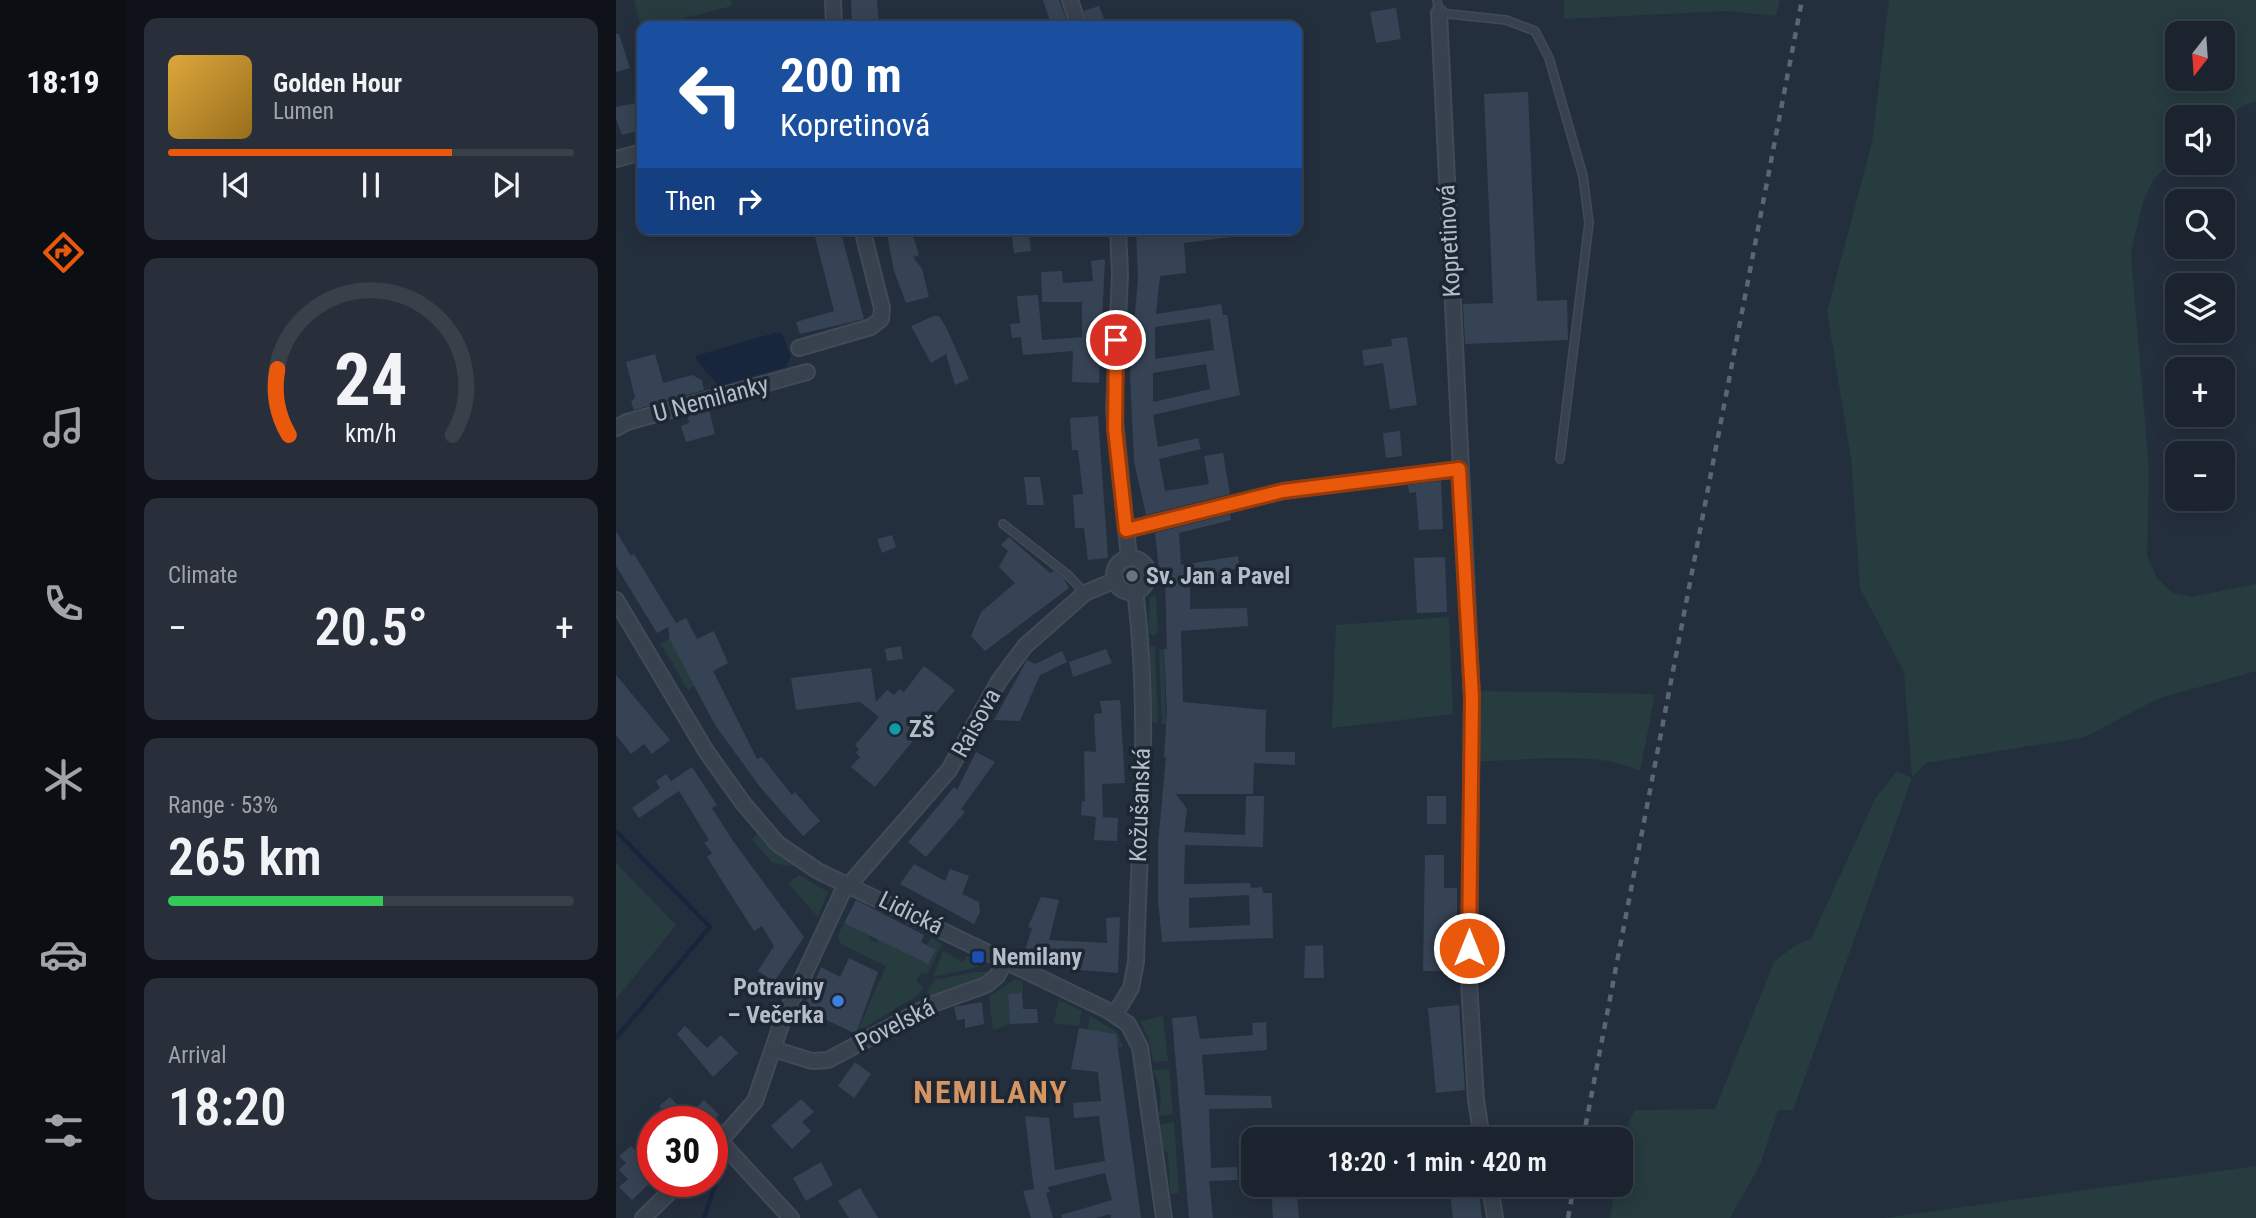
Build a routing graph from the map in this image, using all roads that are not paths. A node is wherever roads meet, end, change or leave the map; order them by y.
1 (833, 0) edge
2 (1070, 0) edge
3 (1438, 6) edge
4 (834, 21) edge
5 (1077, 21) edge
6 (637, 153) edge
7 (617, 156) edge
8 (864, 235) edge
9 (1118, 235) edge
10 (799, 348) dead end
11 (807, 372) dead end
12 (616, 428) edge
13 (1560, 458) dead end
14 (1459, 469) junction
15 (1003, 524) dead end
16 (1126, 530) junction
17 (1129, 558) junction
18 (1116, 580) junction
19 (1135, 591) junction
20 (1085, 593) junction
21 (616, 600) edge
22 (850, 884) junction
23 (1006, 959) junction
24 (1115, 1014) junction
25 (773, 1049) junction
26 (1480, 1127) edge
27 (728, 1133) edge
28 (728, 1157) edge
29 (665, 1197) edge
30 (1492, 1197) edge
31 (644, 1218) edge
32 (791, 1218) edge
33 (1164, 1218) edge
34 (1495, 1218) edge

1 - 4 street
2 - 5 street
3 - 13 lane
3 - 14 street, Kopretinová
6 - 7 street
8 - 10 street
9 - 16 street
11 - 12 street, U Nemilanky
14 - 16 street
14 - 26 street, Kopretinová
15 - 20 lane
16 - 17 street
17 - 18 street
17 - 19 street, Kožušanská
18 - 19 street
18 - 20 street, Raisova
19 - 24 street, Kožušanská
20 - 22 street, Raisova
21 - 22 street, Lidická
22 - 23 street, Lidická
22 - 25 street
23 - 24 street, Lidická
23 - 25 street, Povelská
24 - 33 street, Lidická
25 - 27 street
28 - 32 street
29 - 31 street
30 - 34 street

